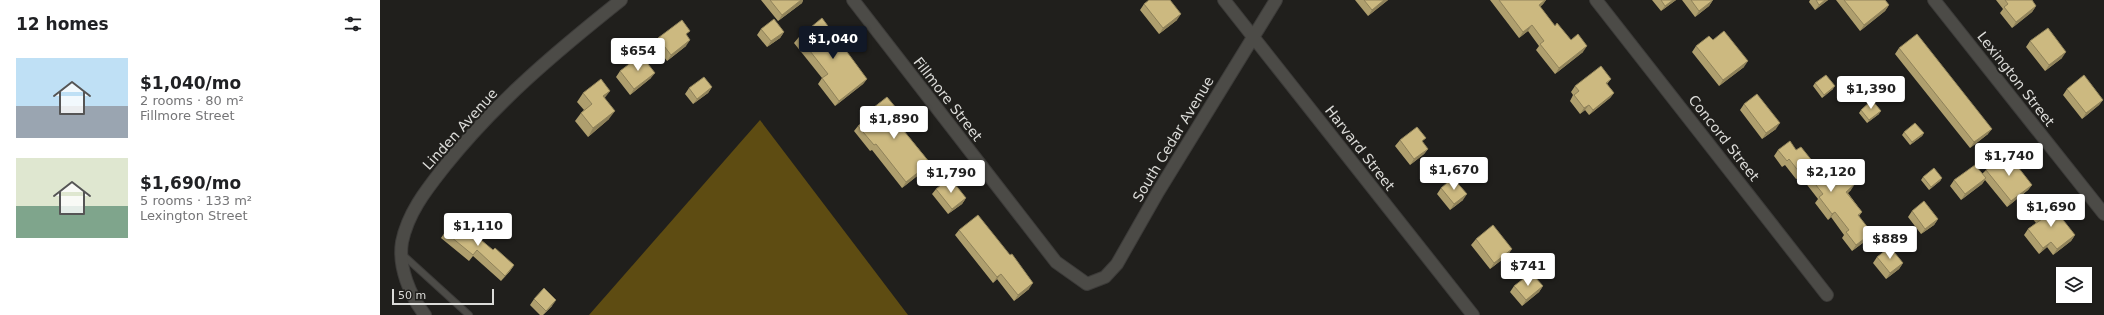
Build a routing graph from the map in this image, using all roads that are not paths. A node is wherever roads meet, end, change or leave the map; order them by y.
1 (621, 0) edge
2 (853, 0) edge
3 (1224, 0) edge
4 (1276, 0) edge
5 (1596, 0) edge
6 (1934, 0) edge
7 (1252, 37) junction
8 (2104, 214) edge
9 (402, 254) junction
10 (1087, 284) joint
11 (1827, 295) dead end
12 (425, 315) edge
13 (469, 315) edge
14 (1473, 315) edge

1 - 9 street, Linden Avenue
2 - 10 street, Fillmore Street
3 - 7 street, Harvard Street
4 - 7 street, South Cedar Avenue
5 - 11 street, Concord Street
6 - 8 street, Lexington Street
7 - 10 street, South Cedar Avenue
7 - 14 street, Harvard Street
9 - 12 street, Linden Avenue
9 - 13 lane

